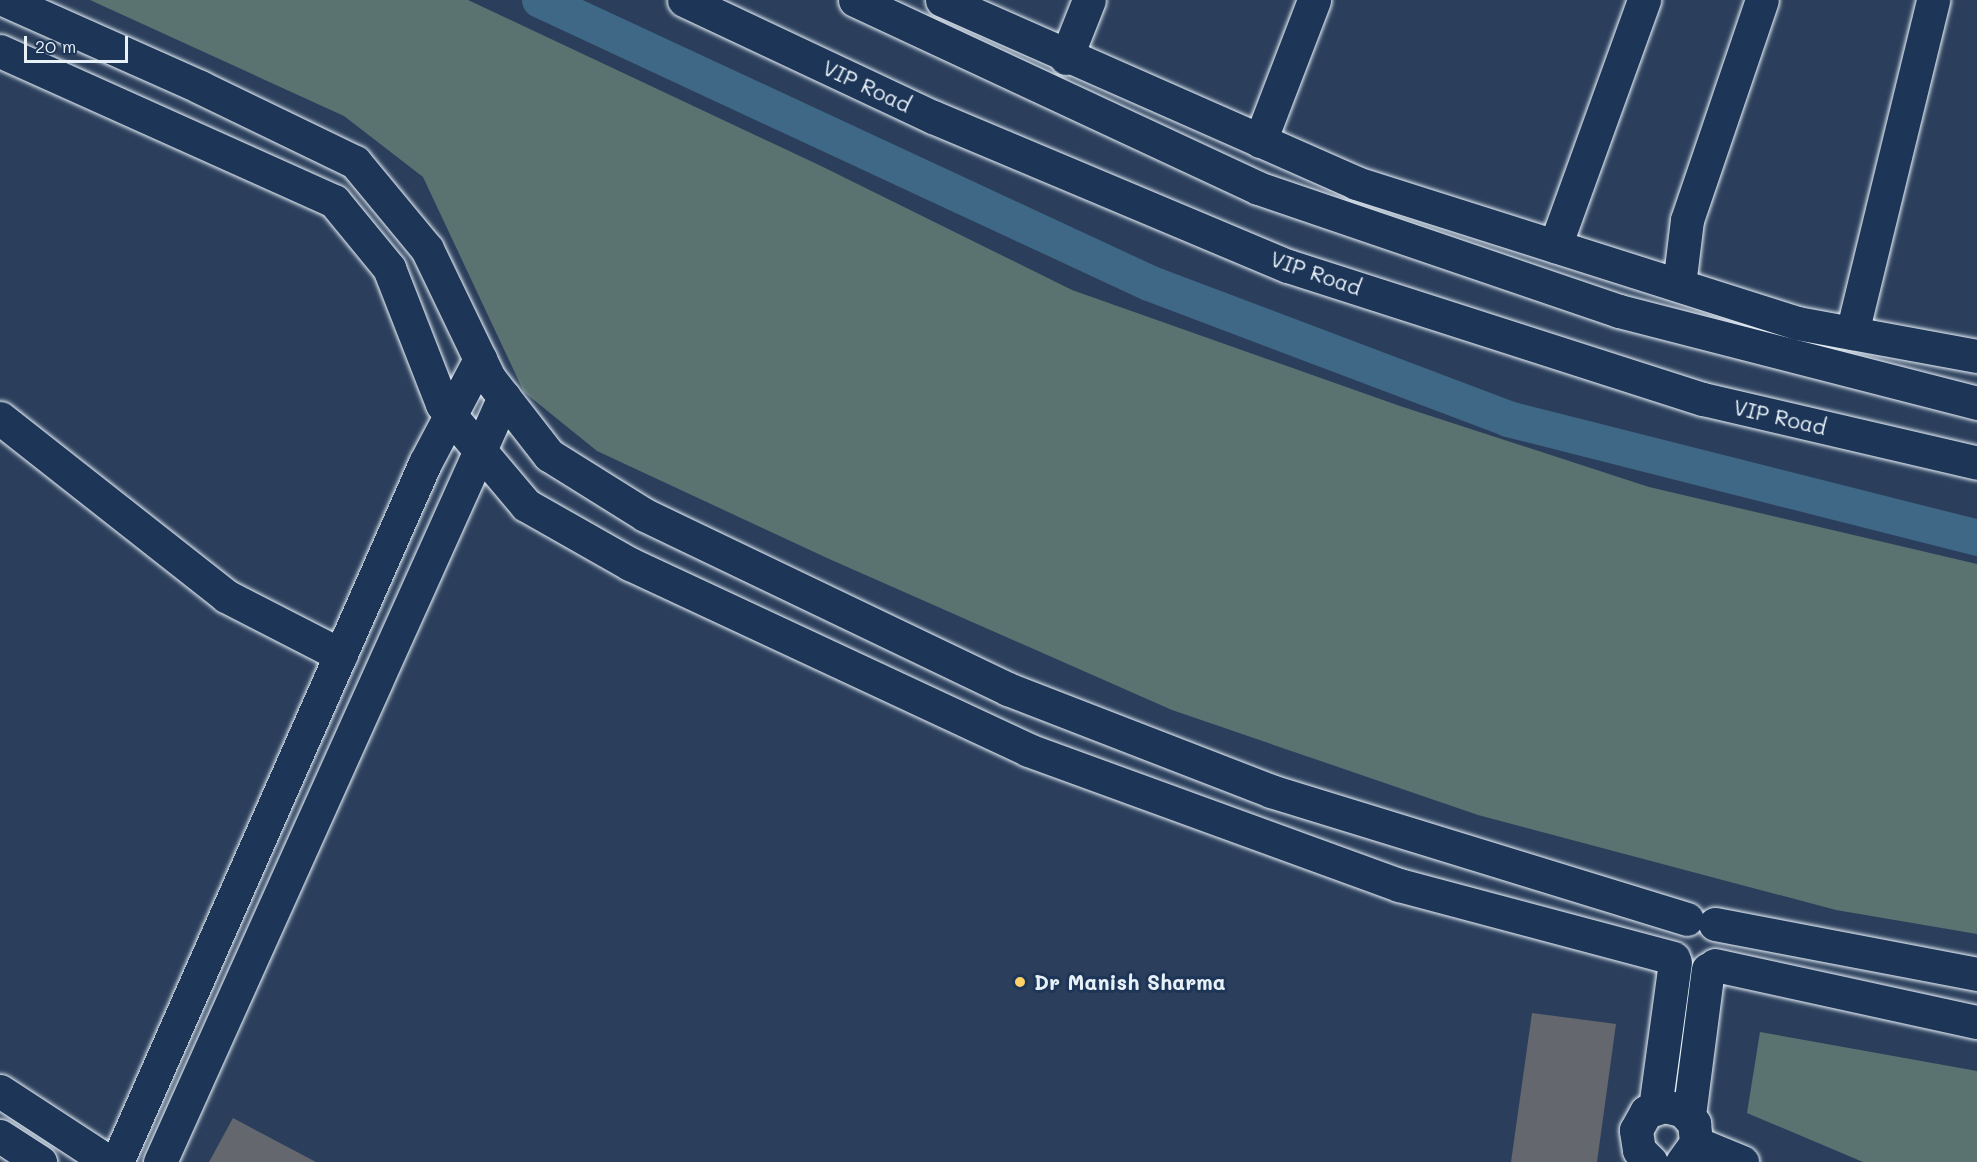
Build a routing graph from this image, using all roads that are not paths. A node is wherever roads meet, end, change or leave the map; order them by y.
1 (5, 0) edge
2 (684, 0) edge
3 (855, 0) edge
4 (942, 0) edge
5 (1089, 0) edge
6 (1314, 0) edge
7 (1644, 0) edge
8 (1762, 0) edge
9 (1933, 0) edge
10 (0, 51) edge
11 (1066, 58) junction
12 (1260, 141) junction
13 (1555, 246) junction
14 (1679, 285) junction
15 (1852, 333) junction
16 (1977, 356) edge
17 (480, 359) junction
18 (504, 397) junction
19 (1977, 403) edge
20 (450, 415) junction
21 (0, 418) edge
22 (480, 450) junction
23 (1977, 463) edge
24 (341, 656) junction
25 (275, 806) junction
26 (313, 822) junction
27 (1701, 921) junction
28 (1674, 960) junction
29 (1712, 967) junction
30 (1977, 974) edge
31 (1977, 1022) edge
32 (0, 1091) edge
33 (1655, 1108) junction
34 (0, 1136) edge
35 (1687, 1149) edge
36 (1647, 1161) edge
37 (40, 1162) edge
38 (109, 1162) edge
39 (117, 1162) edge
40 (160, 1162) edge
41 (1742, 1162) edge

1 - 17 street
2 - 23 street, VIP Road
3 - 19 street
4 - 11 street
5 - 11 street
6 - 12 street
7 - 13 street
8 - 14 street
9 - 15 street
10 - 20 street
11 - 12 street
12 - 13 street
13 - 14 street
14 - 15 street
15 - 16 street
17 - 18 street
17 - 20 street
18 - 22 street
18 - 27 street
20 - 22 street
20 - 24 street
21 - 24 street
22 - 26 street
22 - 28 street
24 - 25 street
25 - 26 street
25 - 39 street
26 - 40 street
27 - 28 street
27 - 29 street
27 - 30 street
28 - 29 street
28 - 33 street
29 - 31 street
29 - 35 street
32 - 38 street
33 - 35 street
33 - 36 street
34 - 37 street
35 - 41 street

